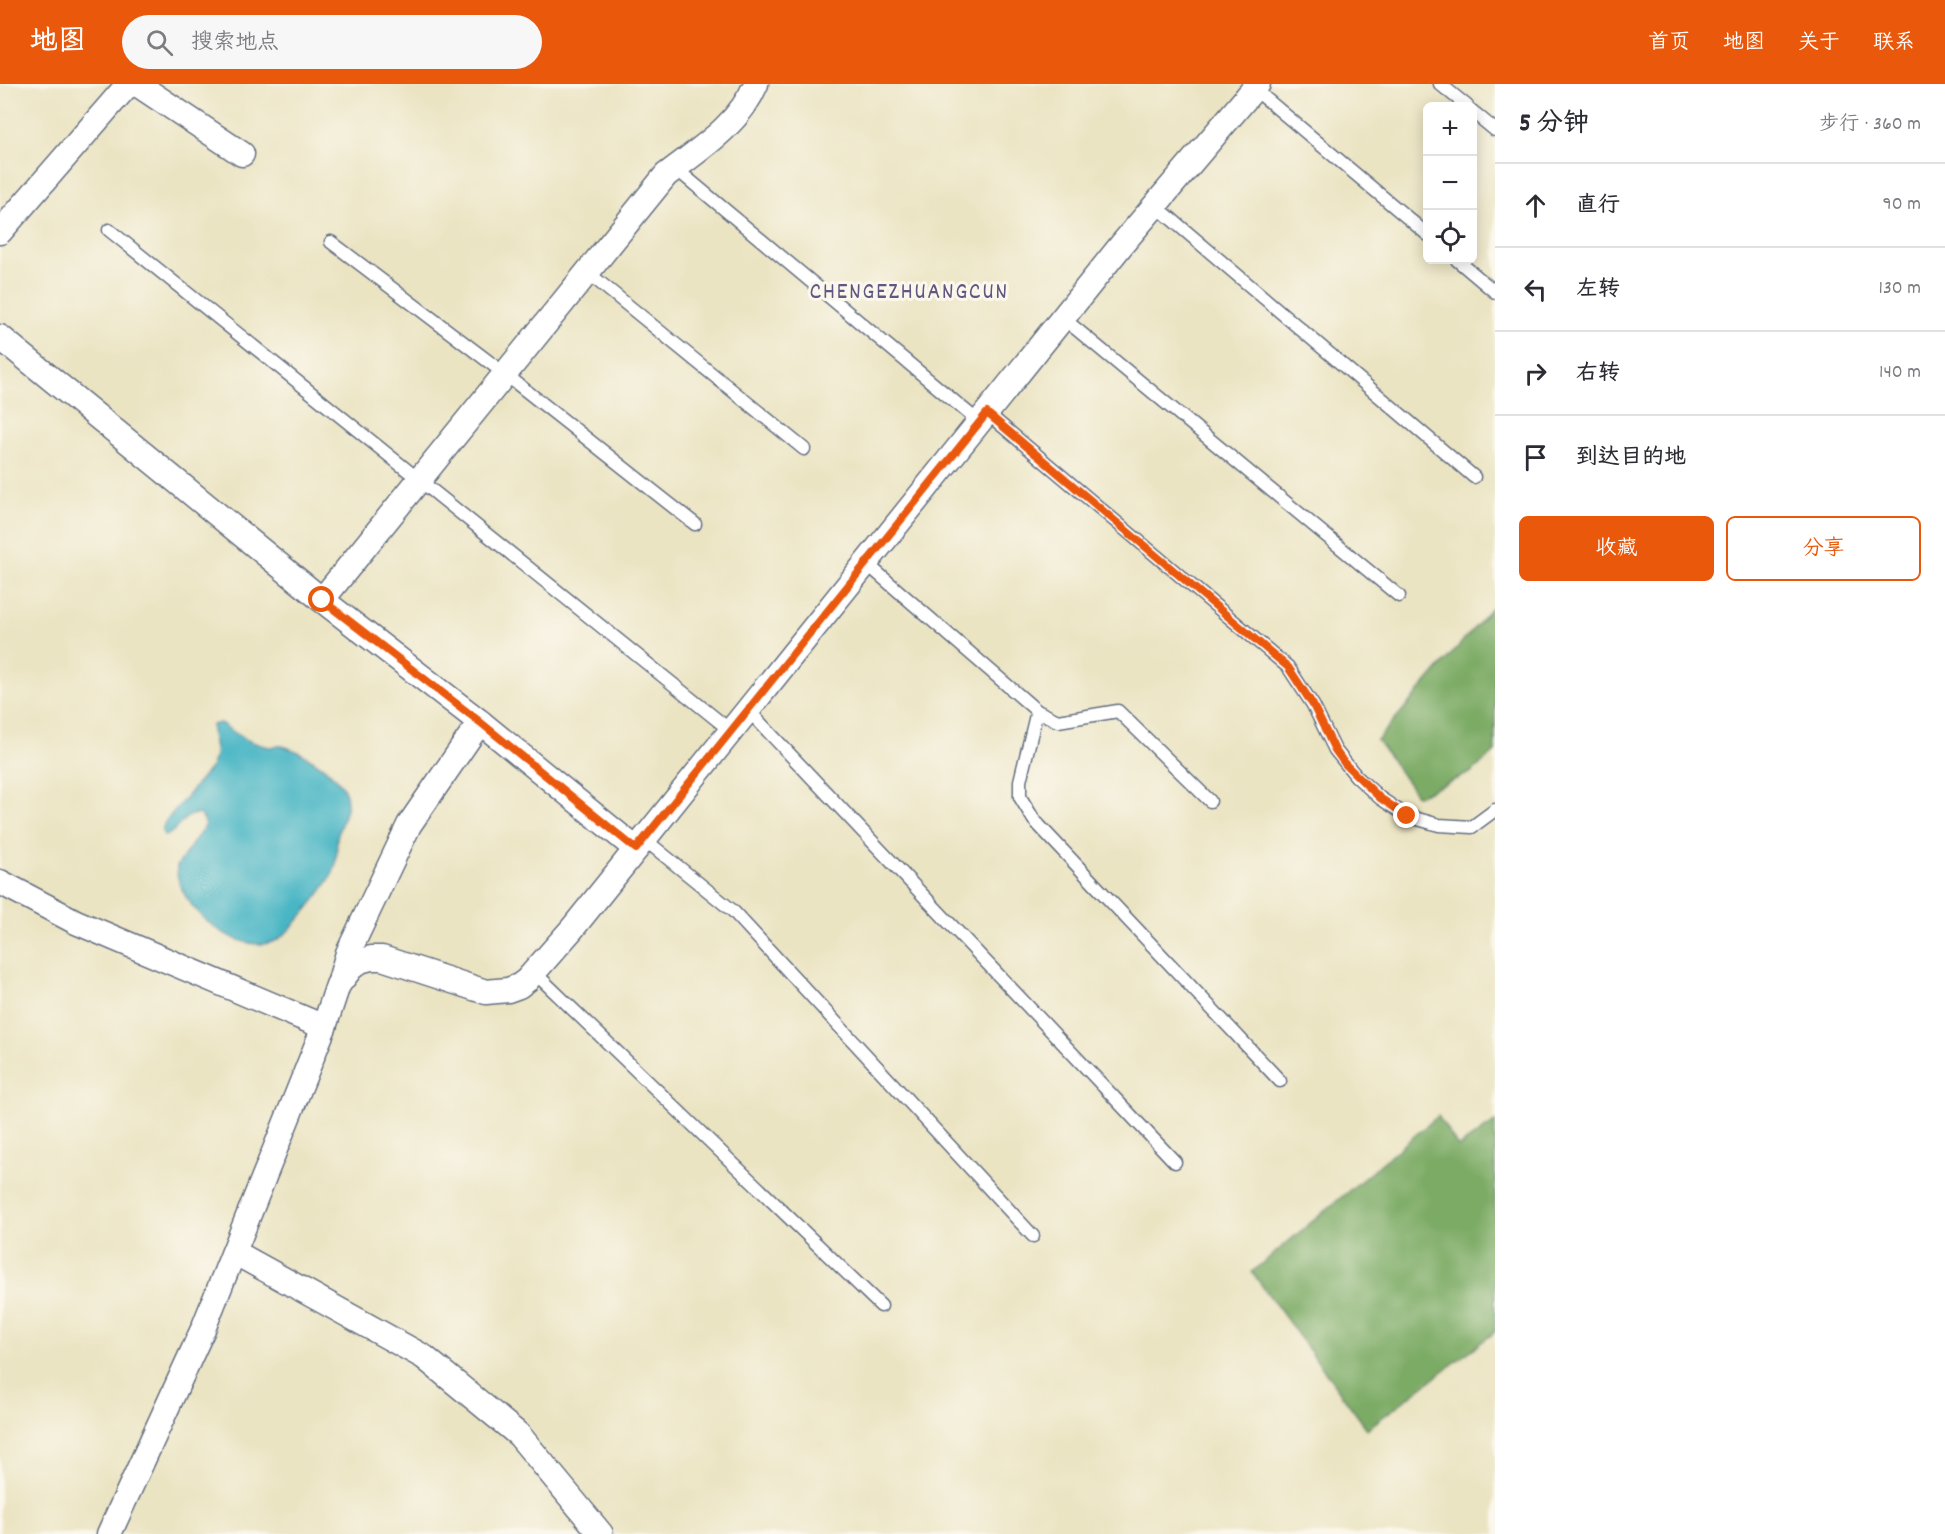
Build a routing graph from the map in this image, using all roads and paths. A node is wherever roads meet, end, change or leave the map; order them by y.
1 (132, 84) edge
2 (137, 84) edge
3 (756, 84) edge
4 (1440, 84) edge
5 (1254, 85) edge
6 (1462, 102) edge
7 (1477, 114) edge
8 (1495, 130) edge
9 (242, 154) dead end
10 (675, 168) junction
11 (1155, 205) junction
12 (109, 230) dead end
13 (1423, 231) edge
14 (0, 232) edge
15 (331, 242) dead end
16 (1462, 264) edge
17 (587, 272) junction
18 (1495, 292) edge
19 (1063, 318) junction
20 (0, 337) edge
21 (505, 374) junction
22 (983, 418) junction
23 (804, 449) dead end
24 (1474, 477) dead end
25 (419, 480) junction
26 (695, 524) dead end
27 (866, 563) junction
28 (1400, 596) dead end
29 (322, 600) junction
30 (748, 710) junction
31 (1037, 711) junction
32 (480, 722) junction
33 (730, 731) junction
34 (1210, 801) dead end
35 (1495, 810) edge
36 (640, 844) junction
37 (0, 882) edge
38 (534, 972) junction
39 (338, 985) junction
40 (324, 1027) junction
41 (1280, 1081) dead end
42 (1175, 1162) dead end
43 (1034, 1236) dead end
44 (234, 1252) junction
45 (880, 1305) dead end
46 (109, 1534) edge
47 (601, 1534) edge

1 - 14 street
2 - 9 street
3 - 10 street
4 - 6 lane
5 - 11 street
5 - 13 lane
7 - 8 lane
10 - 17 street
10 - 22 lane
11 - 19 street
11 - 24 lane
12 - 25 lane
15 - 21 lane
16 - 18 lane
17 - 21 street
17 - 23 lane
19 - 22 street
19 - 28 lane
20 - 29 street
21 - 25 street
21 - 26 lane
22 - 27 street
22 - 35 lane
25 - 29 street
25 - 33 lane
27 - 30 street
27 - 31 lane
29 - 32 street
30 - 33 street
30 - 42 lane
31 - 34 lane
31 - 41 lane
32 - 36 street
32 - 39 street
33 - 36 street
36 - 38 street
36 - 43 lane
37 - 40 street
38 - 39 street
38 - 45 lane
39 - 40 street
40 - 44 street
44 - 46 street
44 - 47 street

